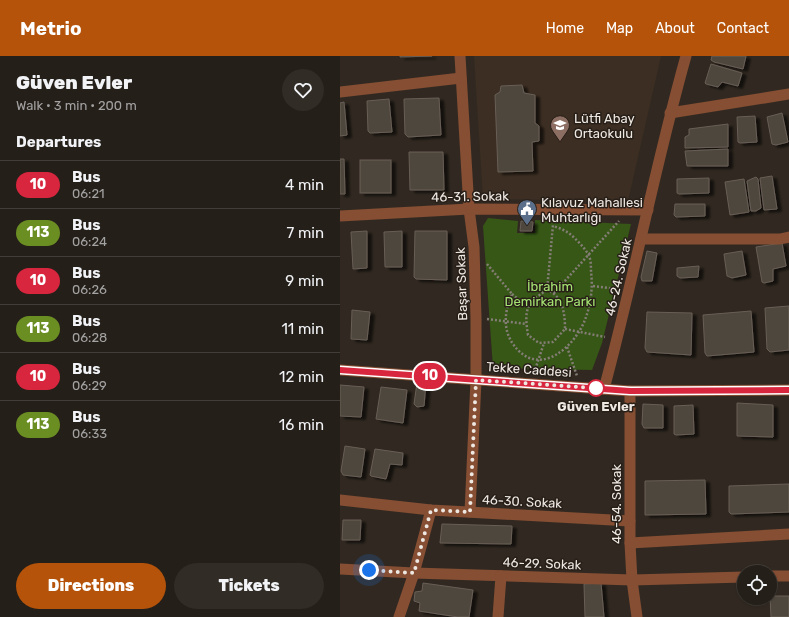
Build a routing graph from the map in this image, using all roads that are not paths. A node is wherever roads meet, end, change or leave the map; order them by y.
1 (460, 56) edge
2 (686, 56) edge
3 (461, 78) junction
4 (340, 92) edge
5 (789, 94) edge
6 (670, 113) junction
7 (470, 209) junction
8 (648, 210) junction
9 (340, 216) edge
10 (789, 237) edge
11 (641, 239) junction
12 (340, 370) edge
13 (476, 380) junction
14 (604, 389) junction
15 (789, 390) edge
16 (630, 391) junction
17 (340, 500) edge
18 (431, 510) junction
19 (470, 512) junction
20 (630, 522) junction
21 (789, 534) edge
22 (630, 543) junction
23 (340, 568) edge
24 (414, 573) junction
25 (500, 576) junction
26 (777, 576) edge
27 (789, 576) edge
28 (737, 577) edge
29 (632, 580) junction
30 (400, 617) edge
31 (498, 617) edge
32 (637, 617) edge

1 - 3 street, Başar Sokak
2 - 6 street, 46-24. Sokak
3 - 4 street
3 - 7 street, Başar Sokak
5 - 6 street
6 - 8 street, 46-24. Sokak
7 - 8 street, 46-31. Sokak
7 - 9 street, 46-31. Sokak
7 - 13 street, Başar Sokak
8 - 11 street, 46-24. Sokak
10 - 11 street
11 - 14 street, 46-24. Sokak
12 - 13 street, Tekke Caddesi
13 - 14 street, Tekke Caddesi
13 - 19 street, Başar Sokak
14 - 16 street, Tekke Caddesi
15 - 16 street, Tekke Caddesi
16 - 20 street, 46-54. Sokak
17 - 18 street, 46-30. Sokak
18 - 19 street, 46-30. Sokak
18 - 24 street
19 - 20 street, 46-30. Sokak
20 - 22 street, 46-54. Sokak
21 - 22 street
22 - 29 street, 46-54. Sokak
23 - 24 street, 46-29. Sokak
24 - 25 street, 46-29. Sokak
24 - 30 street
25 - 29 street, 46-29. Sokak
25 - 31 street
26 - 27 street
28 - 29 street, 46-29. Sokak
29 - 32 street, 46-54. Sokak

